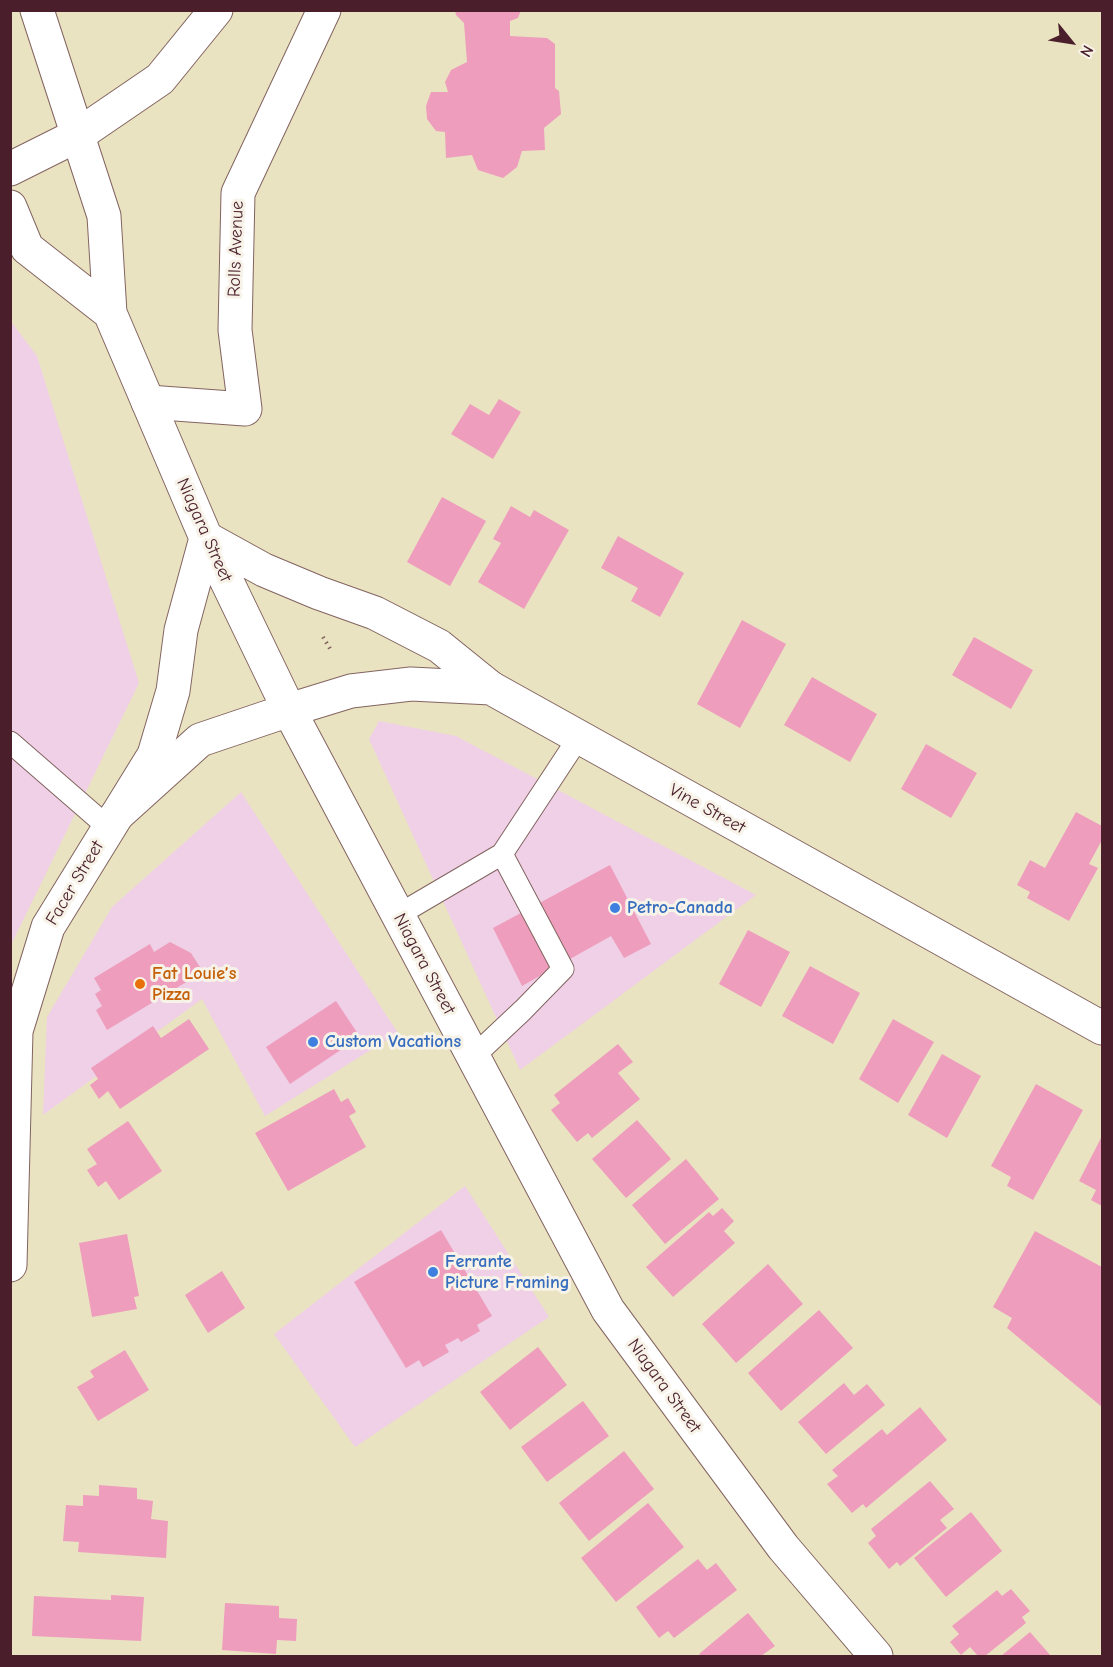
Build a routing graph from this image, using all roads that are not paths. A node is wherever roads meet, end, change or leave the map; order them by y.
1 (37, 10) edge
2 (216, 10) edge
3 (324, 10) edge
4 (78, 135) junction
5 (10, 169) edge
6 (10, 207) edge
7 (110, 313) junction
8 (148, 402) junction
9 (206, 538) junction
10 (491, 688) junction
11 (289, 710) junction
12 (579, 737) junction
13 (10, 742) edge
14 (113, 822) junction
15 (502, 855) junction
16 (398, 915) junction
17 (1102, 1028) edge
18 (473, 1057) junction
19 (10, 1264) edge
20 (876, 1656) edge

1 - 4 main road, Niagara Street
2 - 4 main road
3 - 8 main road, Rolls Avenue
4 - 5 main road
4 - 7 main road, Niagara Street
6 - 7 main road, Niagara Street
7 - 8 main road, Niagara Street
8 - 9 main road, Niagara Street
9 - 10 main road
9 - 11 main road, Niagara Street
9 - 14 main road
10 - 11 main road, Vine Street
10 - 12 main road, Vine Street
11 - 14 main road, Facer Street
11 - 16 main road, Niagara Street
12 - 15 lane
12 - 17 main road, Vine Street
13 - 14 lane
14 - 19 main road, Facer Street
15 - 16 lane
15 - 18 lane
16 - 18 main road, Niagara Street
18 - 20 main road, Niagara Street

